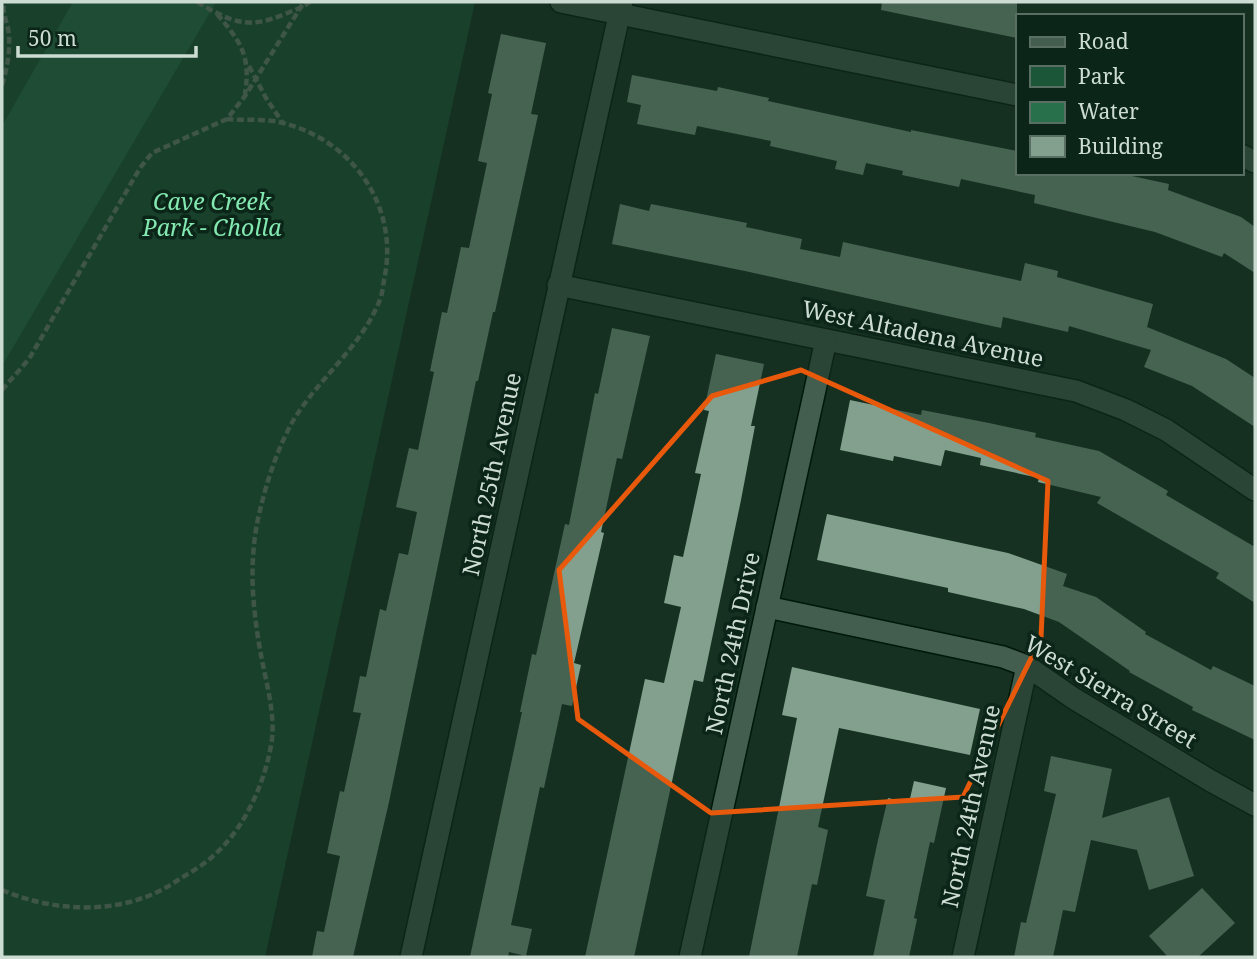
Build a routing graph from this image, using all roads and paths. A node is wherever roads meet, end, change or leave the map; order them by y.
1 (4, 2) edge
2 (197, 2) edge
3 (310, 2) edge
4 (561, 2) edge
5 (303, 5) edge
6 (620, 8) edge
7 (217, 13) junction
8 (247, 62) junction
9 (255, 80) junction
10 (2, 85) edge
11 (1016, 95) edge
12 (244, 96) junction
13 (227, 119) junction
14 (282, 123) junction
15 (558, 285) junction
16 (827, 340) junction
17 (2, 390) edge
18 (1255, 490) edge
19 (767, 607) junction
20 (1027, 666) junction
21 (1255, 805) edge
22 (2, 890) edge
23 (411, 957) edge
24 (690, 957) edge
25 (963, 957) edge

1 - 10 path
2 - 7 path
3 - 5 path
4 - 6 street
5 - 7 path
5 - 9 path
6 - 11 street
6 - 15 street, North 25th Avenue
7 - 8 path
8 - 9 path
8 - 12 path
9 - 12 path
9 - 14 path
12 - 13 path
13 - 14 path
13 - 17 path
14 - 22 path
15 - 16 street, West Altadena Avenue
15 - 23 street, North 25th Avenue
16 - 18 street, West Altadena Avenue
16 - 19 street, North 24th Drive
19 - 20 street, West Sierra Street
19 - 24 street, North 24th Drive
20 - 21 street, West Sierra Street
20 - 25 street, North 24th Avenue

